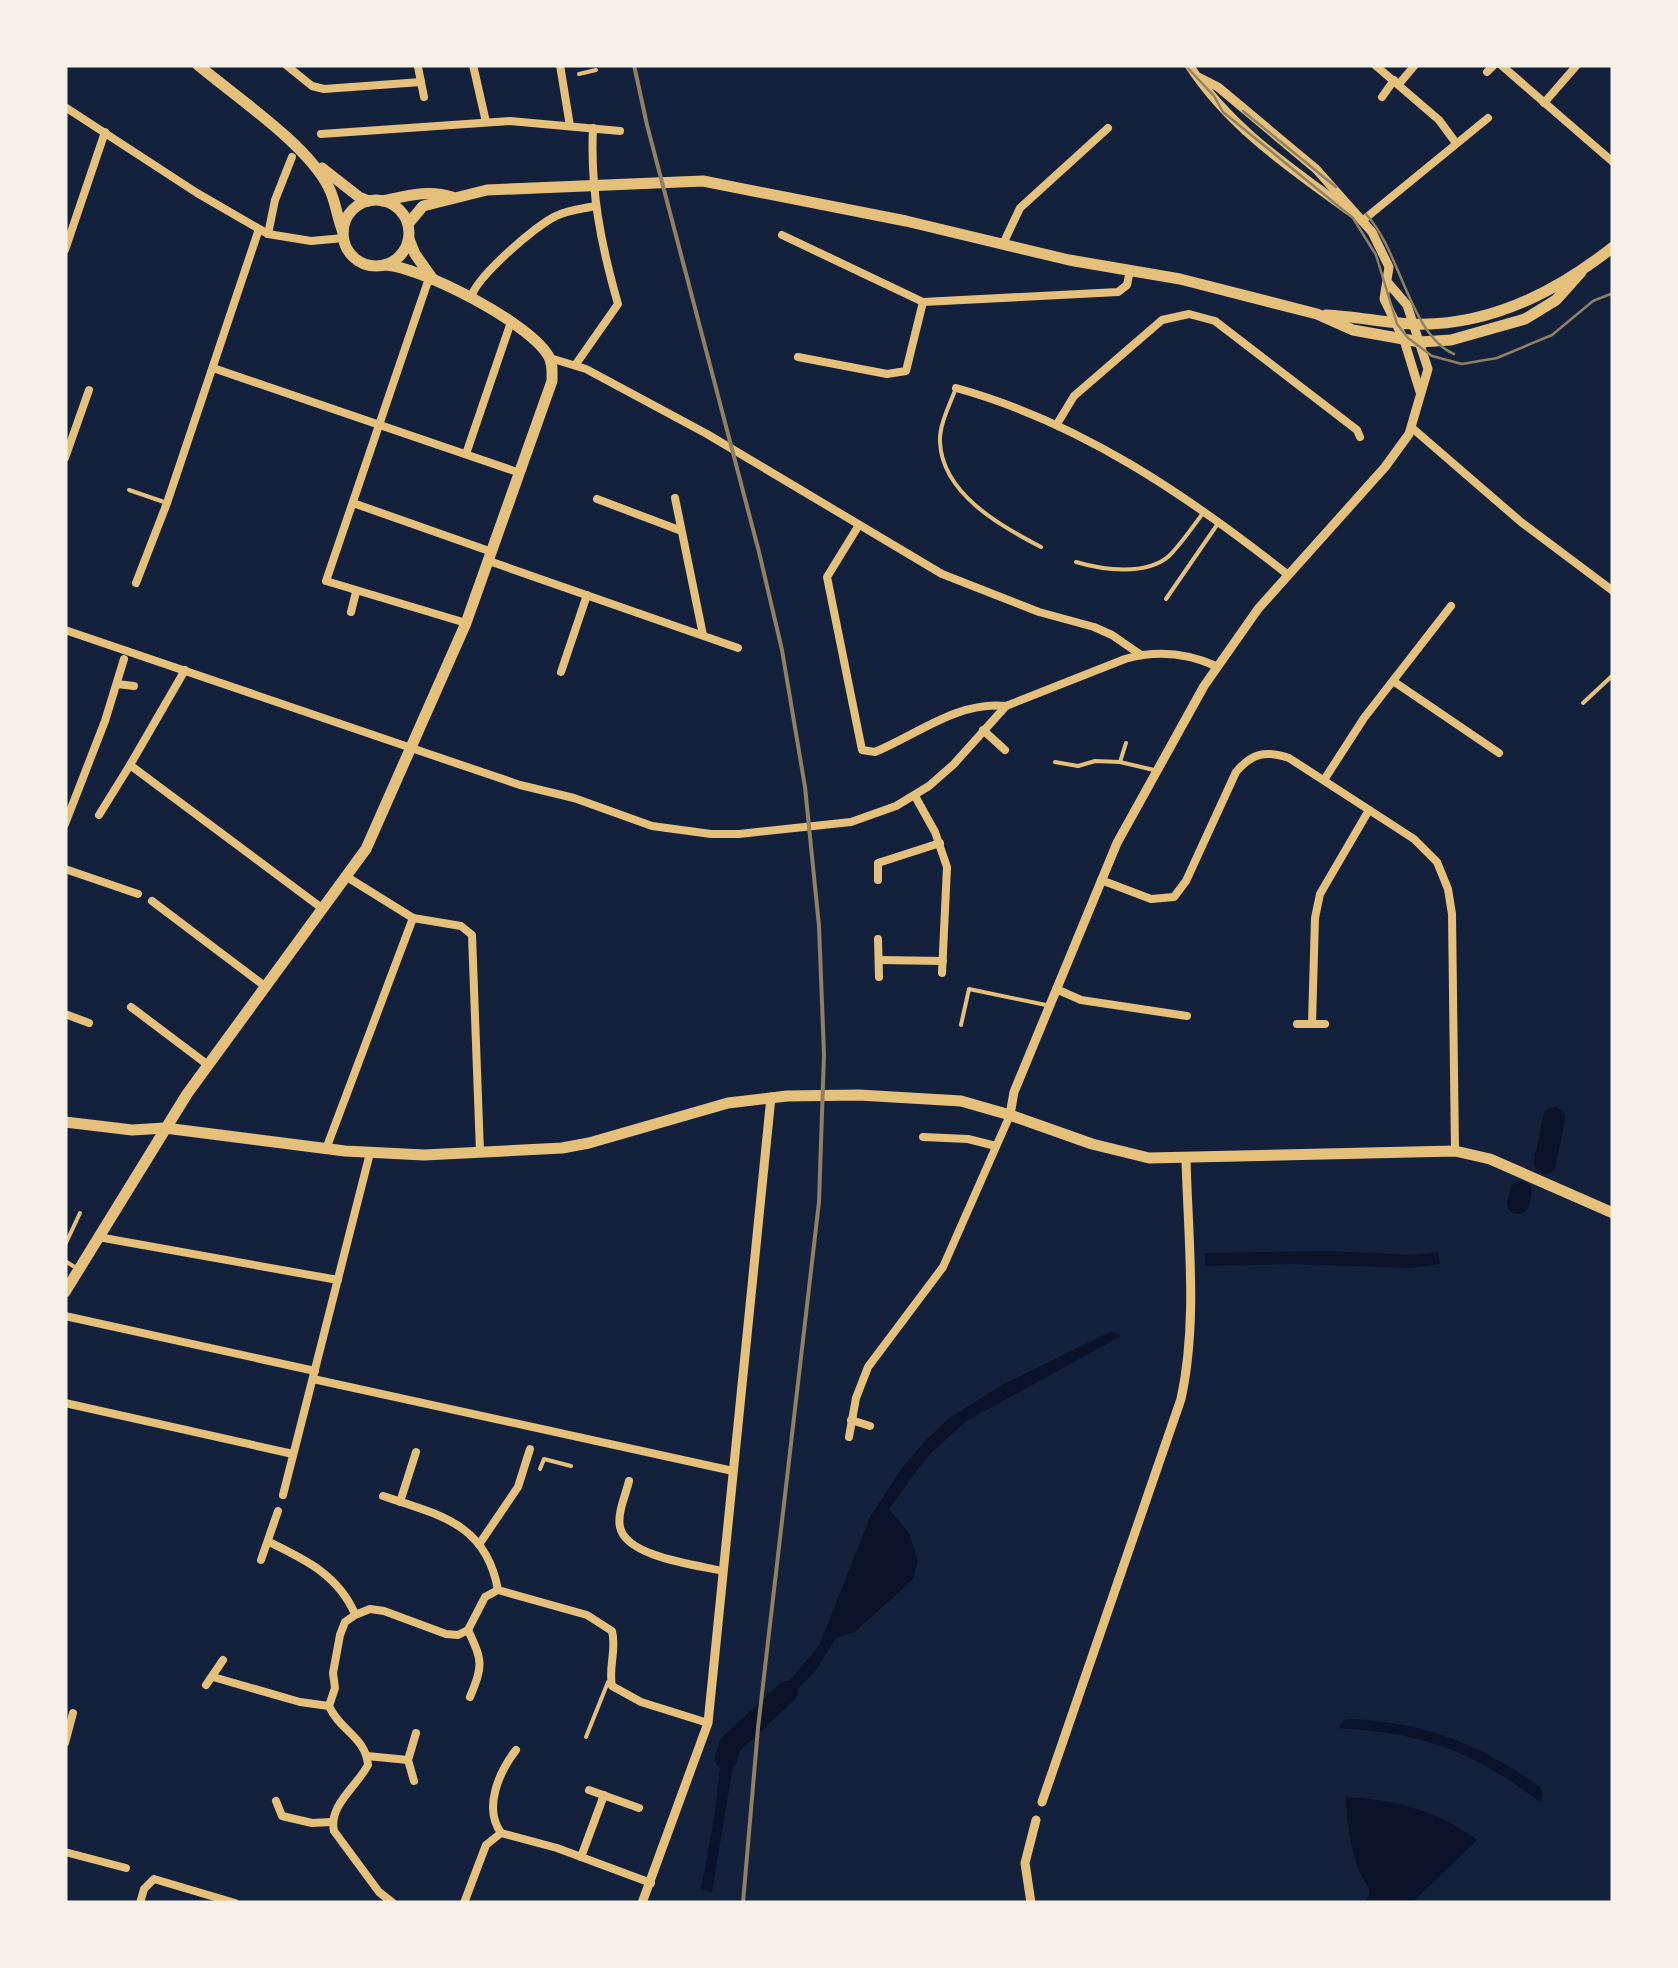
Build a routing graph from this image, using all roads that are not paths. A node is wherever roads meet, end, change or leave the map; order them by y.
1 (198, 65) edge
2 (286, 65) edge
3 (473, 65) edge
4 (560, 65) edge
5 (1189, 65) edge
6 (1375, 65) edge
7 (1415, 65) edge
8 (1577, 65) edge
9 (418, 67) edge
10 (1494, 67) edge
11 (596, 70) dead end
12 (579, 74) joint
13 (565, 78) junction
14 (421, 82) junction
15 (1397, 82) junction
16 (424, 97) dead end
17 (1382, 97) dead end
18 (1544, 102) junction
19 (65, 108) edge
20 (1488, 118) dead end
21 (486, 122) junction
22 (570, 126) junction
23 (593, 128) junction
24 (1108, 128) dead end
25 (620, 131) dead end
26 (104, 132) junction
27 (321, 134) dead end
28 (1456, 143) junction
29 (297, 155) junction
30 (1613, 162) edge
31 (452, 197) junction
32 (376, 201) junction
33 (595, 206) junction
34 (1362, 221) junction
35 (264, 231) junction
36 (409, 231) junction
37 (343, 235) junction
38 (782, 235) dead end
39 (1003, 244) junction
40 (1613, 246) edge
41 (65, 250) edge
42 (384, 265) junction
43 (1130, 270) junction
44 (1581, 272) junction
45 (432, 278) junction
46 (1389, 284) junction
47 (472, 298) junction
48 (923, 302) junction
49 (1317, 314) junction
50 (511, 322) junction
51 (1393, 322) junction
52 (1416, 325) junction
53 (1404, 340) junction
54 (1420, 342) junction
55 (798, 356) dead end
56 (550, 358) junction
57 (576, 364) junction
58 (213, 368) junction
59 (956, 388) joint
60 (90, 390) dead end
61 (1420, 392) junction
62 (1057, 424) junction
63 (380, 425) junction
64 (1411, 428) junction
65 (1360, 437) dead end
66 (466, 454) junction
67 (65, 458) edge
68 (520, 472) junction
69 (129, 490) dead end
70 (675, 498) dead end
71 (597, 499) dead end
72 (352, 503) junction
73 (167, 504) junction
74 (1204, 512) junction
75 (1218, 522) junction
76 (859, 526) junction
77 (679, 530) junction
78 (1041, 548) dead end
79 (490, 556) junction
80 (1076, 562) dead end
81 (1287, 574) junction
82 (136, 583) dead end
83 (1613, 591) edge
84 (356, 592) junction
85 (587, 595) junction
86 (1166, 599) dead end
87 (1451, 606) dead end
88 (351, 612) dead end
89 (466, 623) junction
90 (65, 630) edge
91 (702, 635) junction
92 (738, 648) dead end
93 (1141, 655) junction
94 (124, 659) dead end
95 (1216, 666) junction
96 (185, 670) junction
97 (561, 672) dead end
98 (1613, 675) edge
99 (1393, 681) junction
100 (117, 684) junction
101 (134, 686) dead end
102 (1583, 704) dead end
103 (1006, 706) junction
104 (982, 730) junction
105 (1126, 743) dead end
106 (412, 748) junction
107 (1496, 748) dead end
108 (1005, 750) dead end
109 (1055, 762) dead end
110 (1120, 762) junction
111 (130, 764) junction
112 (1154, 770) junction
113 (1324, 780) junction
114 (916, 796) junction
115 (1369, 810) junction
116 (100, 814) dead end
117 (65, 824) edge
118 (940, 843) junction
119 (65, 869) edge
120 (347, 877) junction
121 (878, 880) dead end
122 (1101, 880) junction
123 (138, 894) dead end
124 (152, 901) dead end
125 (324, 910) junction
126 (413, 918) junction
127 (878, 936) dead end
128 (879, 960) junction
129 (943, 961) junction
130 (942, 973) dead end
131 (879, 977) dead end
132 (266, 987) junction
133 (1056, 989) junction
134 (1050, 1006) junction
135 (131, 1007) dead end
136 (1169, 1013) junction
137 (65, 1014) edge
138 (1187, 1016) dead end
139 (89, 1023) dead end
140 (1297, 1024) dead end
141 (1312, 1024) junction
142 (1325, 1024) dead end
143 (961, 1025) dead end
144 (1166, 1027) dead end
145 (208, 1065) junction
146 (771, 1097) junction
147 (1010, 1114) junction
148 (65, 1122) edge
149 (164, 1128) junction
150 (923, 1137) dead end
151 (996, 1146) junction
152 (326, 1148) junction
153 (1455, 1151) junction
154 (480, 1152) junction
155 (370, 1153) junction
156 (1186, 1159) junction
157 (1613, 1212) edge
158 (80, 1213) dead end
159 (98, 1237) junction
160 (65, 1245) edge
161 (65, 1261) edge
162 (78, 1269) junction
163 (338, 1280) junction
164 (65, 1292) edge
165 (65, 1316) edge
166 (314, 1375) junction
167 (65, 1403) edge
168 (851, 1420) junction
169 (870, 1426) dead end
170 (849, 1436) dead end
171 (530, 1450) dead end
172 (416, 1452) dead end
173 (293, 1454) junction
174 (525, 1466) junction
175 (571, 1466) dead end
176 (540, 1469) joint
177 (732, 1471) junction
178 (629, 1481) dead end
179 (283, 1495) dead end
180 (382, 1496) dead end
181 (400, 1502) junction
182 (623, 1506) junction
183 (636, 1510) dead end
184 (278, 1512) dead end
185 (269, 1542) junction
186 (480, 1543) junction
187 (261, 1560) dead end
188 (724, 1572) junction
189 (498, 1590) junction
190 (356, 1614) junction
191 (468, 1630) junction
192 (223, 1660) dead end
193 (481, 1670) junction
194 (495, 1674) dead end
195 (610, 1675) junction
196 (213, 1677) junction
197 (206, 1686) dead end
198 (470, 1698) dead end
199 (328, 1706) junction
200 (73, 1714) dead end
201 (708, 1724) junction
202 (416, 1733) dead end
203 (586, 1737) dead end
204 (65, 1743) edge
205 (516, 1750) dead end
206 (367, 1756) junction
207 (408, 1760) junction
208 (414, 1781) dead end
209 (589, 1790) dead end
210 (604, 1795) junction
211 (276, 1802) dead end
212 (1042, 1802) dead end
213 (639, 1808) dead end
214 (282, 1816) junction
215 (1036, 1820) dead end
216 (332, 1822) junction
217 (274, 1827) dead end
218 (501, 1833) junction
219 (65, 1852) edge
220 (581, 1857) junction
221 (126, 1868) dead end
222 (650, 1883) junction
223 (388, 1902) edge
224 (140, 1903) edge
225 (235, 1903) edge
226 (464, 1903) edge
227 (642, 1903) edge
228 (1031, 1903) edge

1 - 29 main road
2 - 14 street
3 - 21 street
4 - 13 street
5 - 34 street
6 - 15 street
7 - 15 street
8 - 18 street
9 - 14 street
10 - 18 street
11 - 12 lane
12 - 13 street
13 - 22 street
14 - 16 street
15 - 17 street
15 - 28 street
18 - 30 street
19 - 26 street
20 - 28 street
21 - 22 street
21 - 27 street
22 - 23 street
23 - 25 street
23 - 33 street
24 - 39 street
26 - 35 street
26 - 41 street
28 - 34 street
29 - 32 main road
29 - 35 street
29 - 37 main road
31 - 32 main road
31 - 36 main road
31 - 39 main road
32 - 36 main road
32 - 37 main road
33 - 47 street
33 - 57 street
34 - 46 street
35 - 37 street
35 - 58 street
36 - 42 main road
36 - 45 main road
37 - 42 main road
38 - 48 street
39 - 43 main road
40 - 44 main road
42 - 45 main road
43 - 48 street
43 - 49 main road
44 - 52 main road
44 - 54 main road
45 - 47 main road
45 - 63 street
46 - 51 street
46 - 52 street
47 - 50 main road
48 - 55 street
49 - 51 main road
49 - 53 main road
50 - 56 main road
50 - 66 street
51 - 52 main road
51 - 53 street
52 - 54 street
53 - 54 main road
53 - 61 street
54 - 61 street
56 - 57 street
56 - 68 main road
57 - 76 street
58 - 63 street
58 - 73 street
59 - 62 street
59 - 78 lane
60 - 67 street
61 - 64 street
62 - 65 street
62 - 74 street
63 - 66 street
63 - 72 street
64 - 81 street
64 - 83 street
66 - 68 street
68 - 79 main road
69 - 73 lane
70 - 77 street
71 - 77 street
72 - 79 street
72 - 84 street
73 - 82 street
74 - 75 street
74 - 80 lane
75 - 81 street
75 - 86 lane
76 - 93 street
76 - 103 street
77 - 91 street
79 - 85 street
79 - 89 main road
81 - 95 street
84 - 88 street
84 - 89 street
85 - 91 street
85 - 97 street
87 - 99 street
89 - 106 main road
90 - 96 street
91 - 92 street
93 - 95 street
93 - 103 street
94 - 100 street
95 - 112 street
96 - 106 street
96 - 111 street
98 - 102 lane
99 - 107 street
99 - 113 street
100 - 101 street
100 - 117 street
103 - 104 street
104 - 108 street
104 - 114 street
105 - 110 lane
106 - 114 street
106 - 120 main road
109 - 110 lane
110 - 112 lane
111 - 116 street
111 - 125 street
112 - 122 street
113 - 115 street
113 - 122 street
114 - 118 street
115 - 141 street
115 - 153 street
118 - 121 street
118 - 129 street
119 - 123 street
120 - 125 main road
120 - 126 street
122 - 133 street
124 - 132 street
125 - 132 main road
126 - 152 street
126 - 154 street
127 - 128 street
128 - 129 street
128 - 131 street
129 - 130 street
132 - 145 main road
133 - 134 street
133 - 136 street
134 - 143 lane
134 - 147 street
135 - 145 street
136 - 138 street
136 - 144 street
137 - 139 street
140 - 141 street
141 - 142 street
145 - 149 main road
146 - 147 main road
146 - 154 main road
146 - 177 street
147 - 151 street
147 - 156 main road
148 - 149 main road
149 - 152 main road
149 - 159 main road
150 - 151 street
151 - 168 street
152 - 155 main road
153 - 156 main road
153 - 157 main road
154 - 155 main road
155 - 163 street
156 - 212 street
158 - 160 lane
159 - 162 main road
159 - 163 street
161 - 162 lane
162 - 164 main road
163 - 166 street
165 - 166 street
166 - 173 street
166 - 177 street
167 - 173 street
168 - 169 street
168 - 170 street
171 - 174 street
172 - 181 street
173 - 179 street
174 - 176 street
174 - 186 street
175 - 176 lane
177 - 188 street
178 - 182 street
180 - 181 street
181 - 186 street
182 - 183 street
182 - 188 street
184 - 185 street
185 - 187 street
185 - 190 street
186 - 189 street
188 - 201 street
189 - 191 street
189 - 195 street
190 - 191 street
190 - 199 street
191 - 193 street
192 - 196 street
193 - 194 street
193 - 198 street
195 - 201 street
195 - 203 lane
196 - 197 street
196 - 199 street
199 - 206 street
200 - 204 street
201 - 222 street
202 - 207 street
205 - 218 street
206 - 207 street
206 - 216 street
207 - 208 street
209 - 210 street
210 - 213 street
210 - 220 street
211 - 214 street
214 - 216 street
214 - 217 street
215 - 228 street
216 - 223 street
218 - 220 street
218 - 226 street
219 - 221 street
220 - 222 street
222 - 227 street
224 - 225 street

